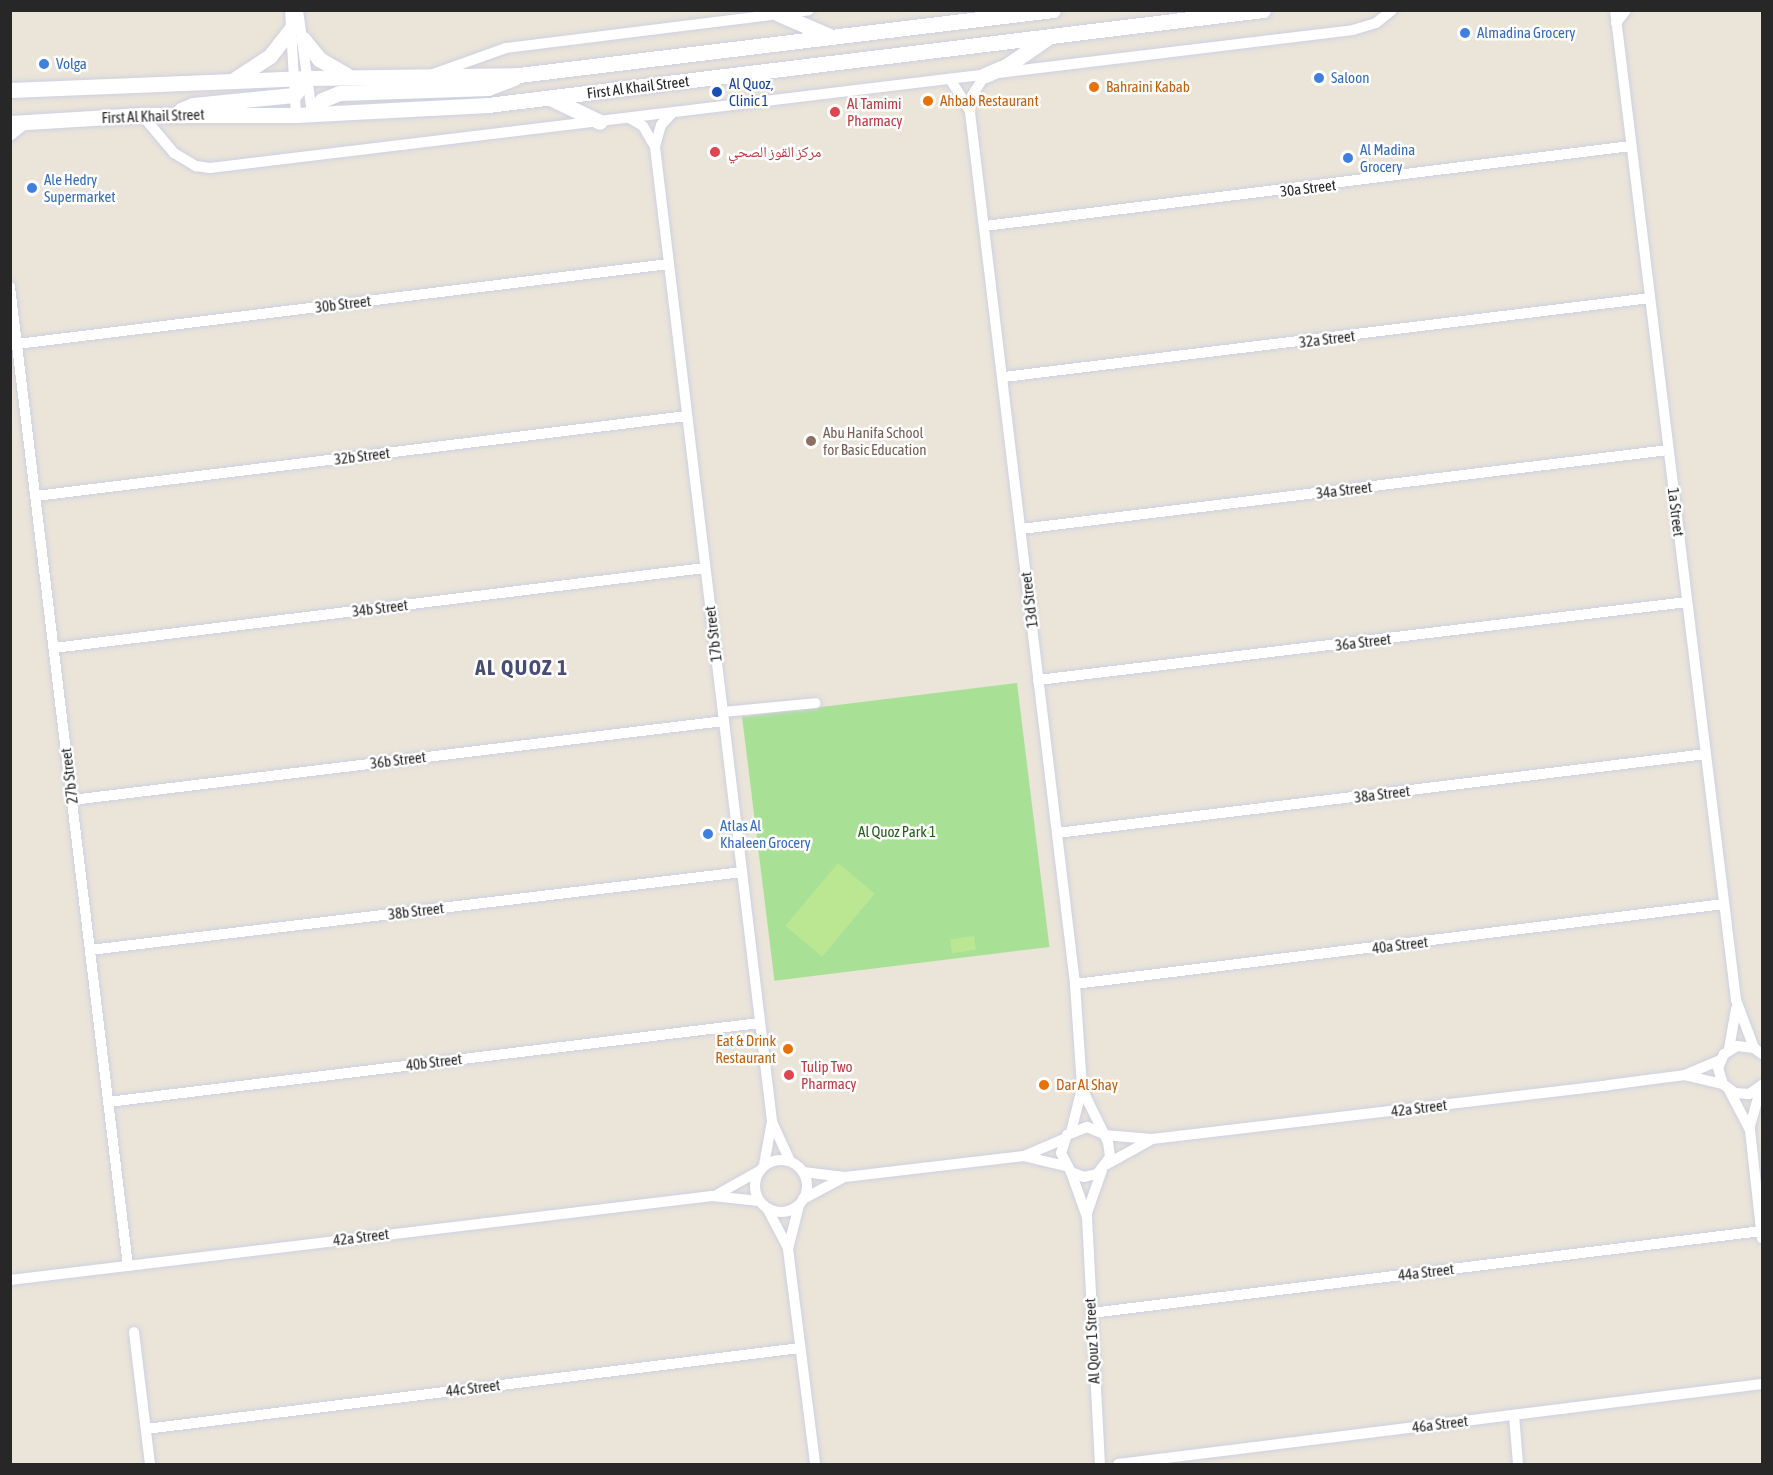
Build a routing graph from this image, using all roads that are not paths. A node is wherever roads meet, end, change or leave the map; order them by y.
1 (290, 10) edge
2 (298, 10) edge
3 (809, 10) edge
4 (1053, 10) edge
5 (1263, 10) edge
6 (1392, 10) edge
7 (1615, 10) edge
8 (1626, 10) edge
9 (779, 14) junction
10 (1616, 23) junction
11 (290, 30) junction
12 (1049, 37) junction
13 (835, 38) junction
14 (303, 39) junction
15 (433, 75) junction
16 (519, 75) junction
17 (985, 75) junction
18 (352, 77) junction
19 (301, 78) junction
20 (950, 79) junction
21 (231, 81) junction
22 (10, 90) edge
23 (294, 95) junction
24 (550, 98) junction
25 (970, 112) junction
26 (672, 113) junction
27 (312, 114) junction
28 (142, 115) junction
29 (178, 115) junction
30 (296, 115) junction
31 (630, 118) junction
32 (600, 122) junction
33 (10, 123) edge
34 (27, 123) junction
35 (10, 136) edge
36 (1631, 146) junction
37 (655, 147) junction
38 (985, 226) junction
39 (669, 264) junction
40 (10, 287) edge
41 (1650, 298) junction
42 (17, 344) junction
43 (1004, 377) junction
44 (687, 416) junction
45 (1668, 450) junction
46 (36, 496) junction
47 (1021, 529) junction
48 (705, 568) junction
49 (1687, 602) junction
50 (54, 648) junction
51 (1038, 680) junction
52 (816, 703) dead end
53 (724, 717) junction
54 (1706, 754) junction
55 (72, 800) junction
56 (1057, 832) junction
57 (742, 872) junction
58 (1724, 904) junction
59 (90, 950) junction
60 (1075, 984) junction
61 (1736, 1000) junction
62 (760, 1023) junction
63 (1729, 1049) junction
64 (1760, 1052) edge
65 (1720, 1060) junction
66 (1685, 1075) junction
67 (1762, 1086) edge
68 (1726, 1087) junction
69 (1082, 1088) junction
70 (108, 1102) junction
71 (772, 1121) junction
72 (1750, 1130) junction
73 (1103, 1134) junction
74 (1068, 1135) junction
75 (1152, 1139) junction
76 (1024, 1156) junction
77 (790, 1161) junction
78 (1105, 1167) junction
79 (762, 1168) junction
80 (1068, 1169) junction
81 (803, 1172) junction
82 (844, 1177) junction
83 (712, 1196) junction
84 (801, 1202) junction
85 (763, 1204) junction
86 (1087, 1216) junction
87 (1762, 1235) edge
88 (788, 1249) junction
89 (128, 1266) junction
90 (10, 1280) edge
91 (1091, 1313) junction
92 (134, 1332) dead end
93 (800, 1348) junction
94 (1762, 1384) edge
95 (1514, 1415) junction
96 (146, 1429) junction
97 (150, 1464) edge
98 (815, 1464) edge
99 (1100, 1464) edge
100 (1118, 1464) edge
101 (1518, 1464) edge

1 - 11 street
2 - 14 street
3 - 9 street
4 - 13 main road, First Al Khail Street
5 - 12 main road, First Al Khail Street
6 - 17 street
7 - 10 street, 1a Street
8 - 10 street
9 - 13 main road
9 - 15 street
10 - 36 street, 1a Street
11 - 19 street
11 - 21 main road
12 - 17 main road
12 - 24 main road, First Al Khail Street
13 - 16 main road, First Al Khail Street
14 - 18 main road
14 - 19 street
15 - 16 main road, First Al Khail Street
15 - 18 main road, First Al Khail Street
16 - 27 main road
17 - 20 street
17 - 25 street, 13d Street
18 - 19 main road, First Al Khail Street
19 - 21 main road, First Al Khail Street
19 - 23 main road
19 - 27 street
20 - 25 street, 13d Street
20 - 26 street
21 - 22 main road, First Al Khail Street
23 - 29 main road
23 - 30 street
24 - 27 main road, First Al Khail Street
24 - 32 main road
25 - 38 street, 13d Street
26 - 31 street
26 - 37 street
27 - 30 main road, First Al Khail Street
28 - 29 main road, First Al Khail Street
28 - 32 street
28 - 34 main road, First Al Khail Street
29 - 30 main road, First Al Khail Street
31 - 32 street
31 - 37 street, 17b Street
33 - 34 main road, First Al Khail Street
34 - 35 street
36 - 38 street, 30a Street
36 - 41 street, 1a Street
37 - 39 street, 17b Street
38 - 43 street, 13d Street
39 - 42 street, 30b Street
39 - 44 street, 17b Street
40 - 42 street, 27b Street
41 - 43 street, 32a Street
41 - 45 street, 1a Street
42 - 46 street, 27b Street
43 - 47 street, 13d Street
44 - 46 street, 32b Street
44 - 48 street, 17b Street
45 - 47 street, 34a Street
45 - 49 street, 1a Street
46 - 50 street, 27b Street
47 - 51 street, 13d Street
48 - 50 street, 34b Street
48 - 53 street, 17b Street
49 - 51 street, 36a Street
49 - 54 street, 1a Street
50 - 55 street, 27b Street
51 - 56 street, 13d Street
52 - 53 street, 36b Street
53 - 55 street, 36b Street
53 - 57 street, 17b Street
54 - 56 street, 38a Street
54 - 58 street, 1a Street
55 - 59 street, 27b Street
56 - 60 street, 13d Street
57 - 59 street, 38b Street
57 - 62 street, 17b Street
58 - 60 street, 40a Street
58 - 61 street, 1a Street
59 - 70 street, 27b Street
60 - 69 street, 13d Street
61 - 63 street, 1a Street
61 - 64 street, 1a Street
62 - 70 street, 40b Street
62 - 71 street, 17b Street
63 - 64 street
63 - 65 street
65 - 66 street, 42a Street
65 - 68 street
66 - 68 street, 42a Street
66 - 75 street, 42a Street
67 - 68 street, 42a Street
67 - 72 street
68 - 72 street
69 - 73 street, 13d Street
69 - 74 street, 13d Street
70 - 89 street, 27b Street
71 - 77 street, 17b Street
71 - 79 street, 17b Street
72 - 87 street
73 - 74 street
73 - 75 street, 42a Street
73 - 78 street
74 - 76 street
74 - 80 street
75 - 78 street, 42a Street
76 - 80 street
76 - 82 street
77 - 79 street
77 - 81 street
78 - 80 street
78 - 86 street, Al Qouz 1 Street
79 - 83 street, 42a Street
79 - 85 street
80 - 86 street, Al Qouz 1 Street
81 - 82 street
81 - 84 street
82 - 84 street
83 - 85 street, 42a Street
83 - 89 street, 42a Street
84 - 85 street
84 - 88 street
85 - 88 street
86 - 91 street, Al Qouz 1 Street
87 - 91 street, 44a Street
88 - 93 street
89 - 90 street, 42a Street
91 - 99 street, Al Qouz 1 Street
92 - 96 street
93 - 96 street, 44c Street
93 - 98 street
94 - 95 street, 46a Street
95 - 100 street, 46a Street
95 - 101 street
96 - 97 street

